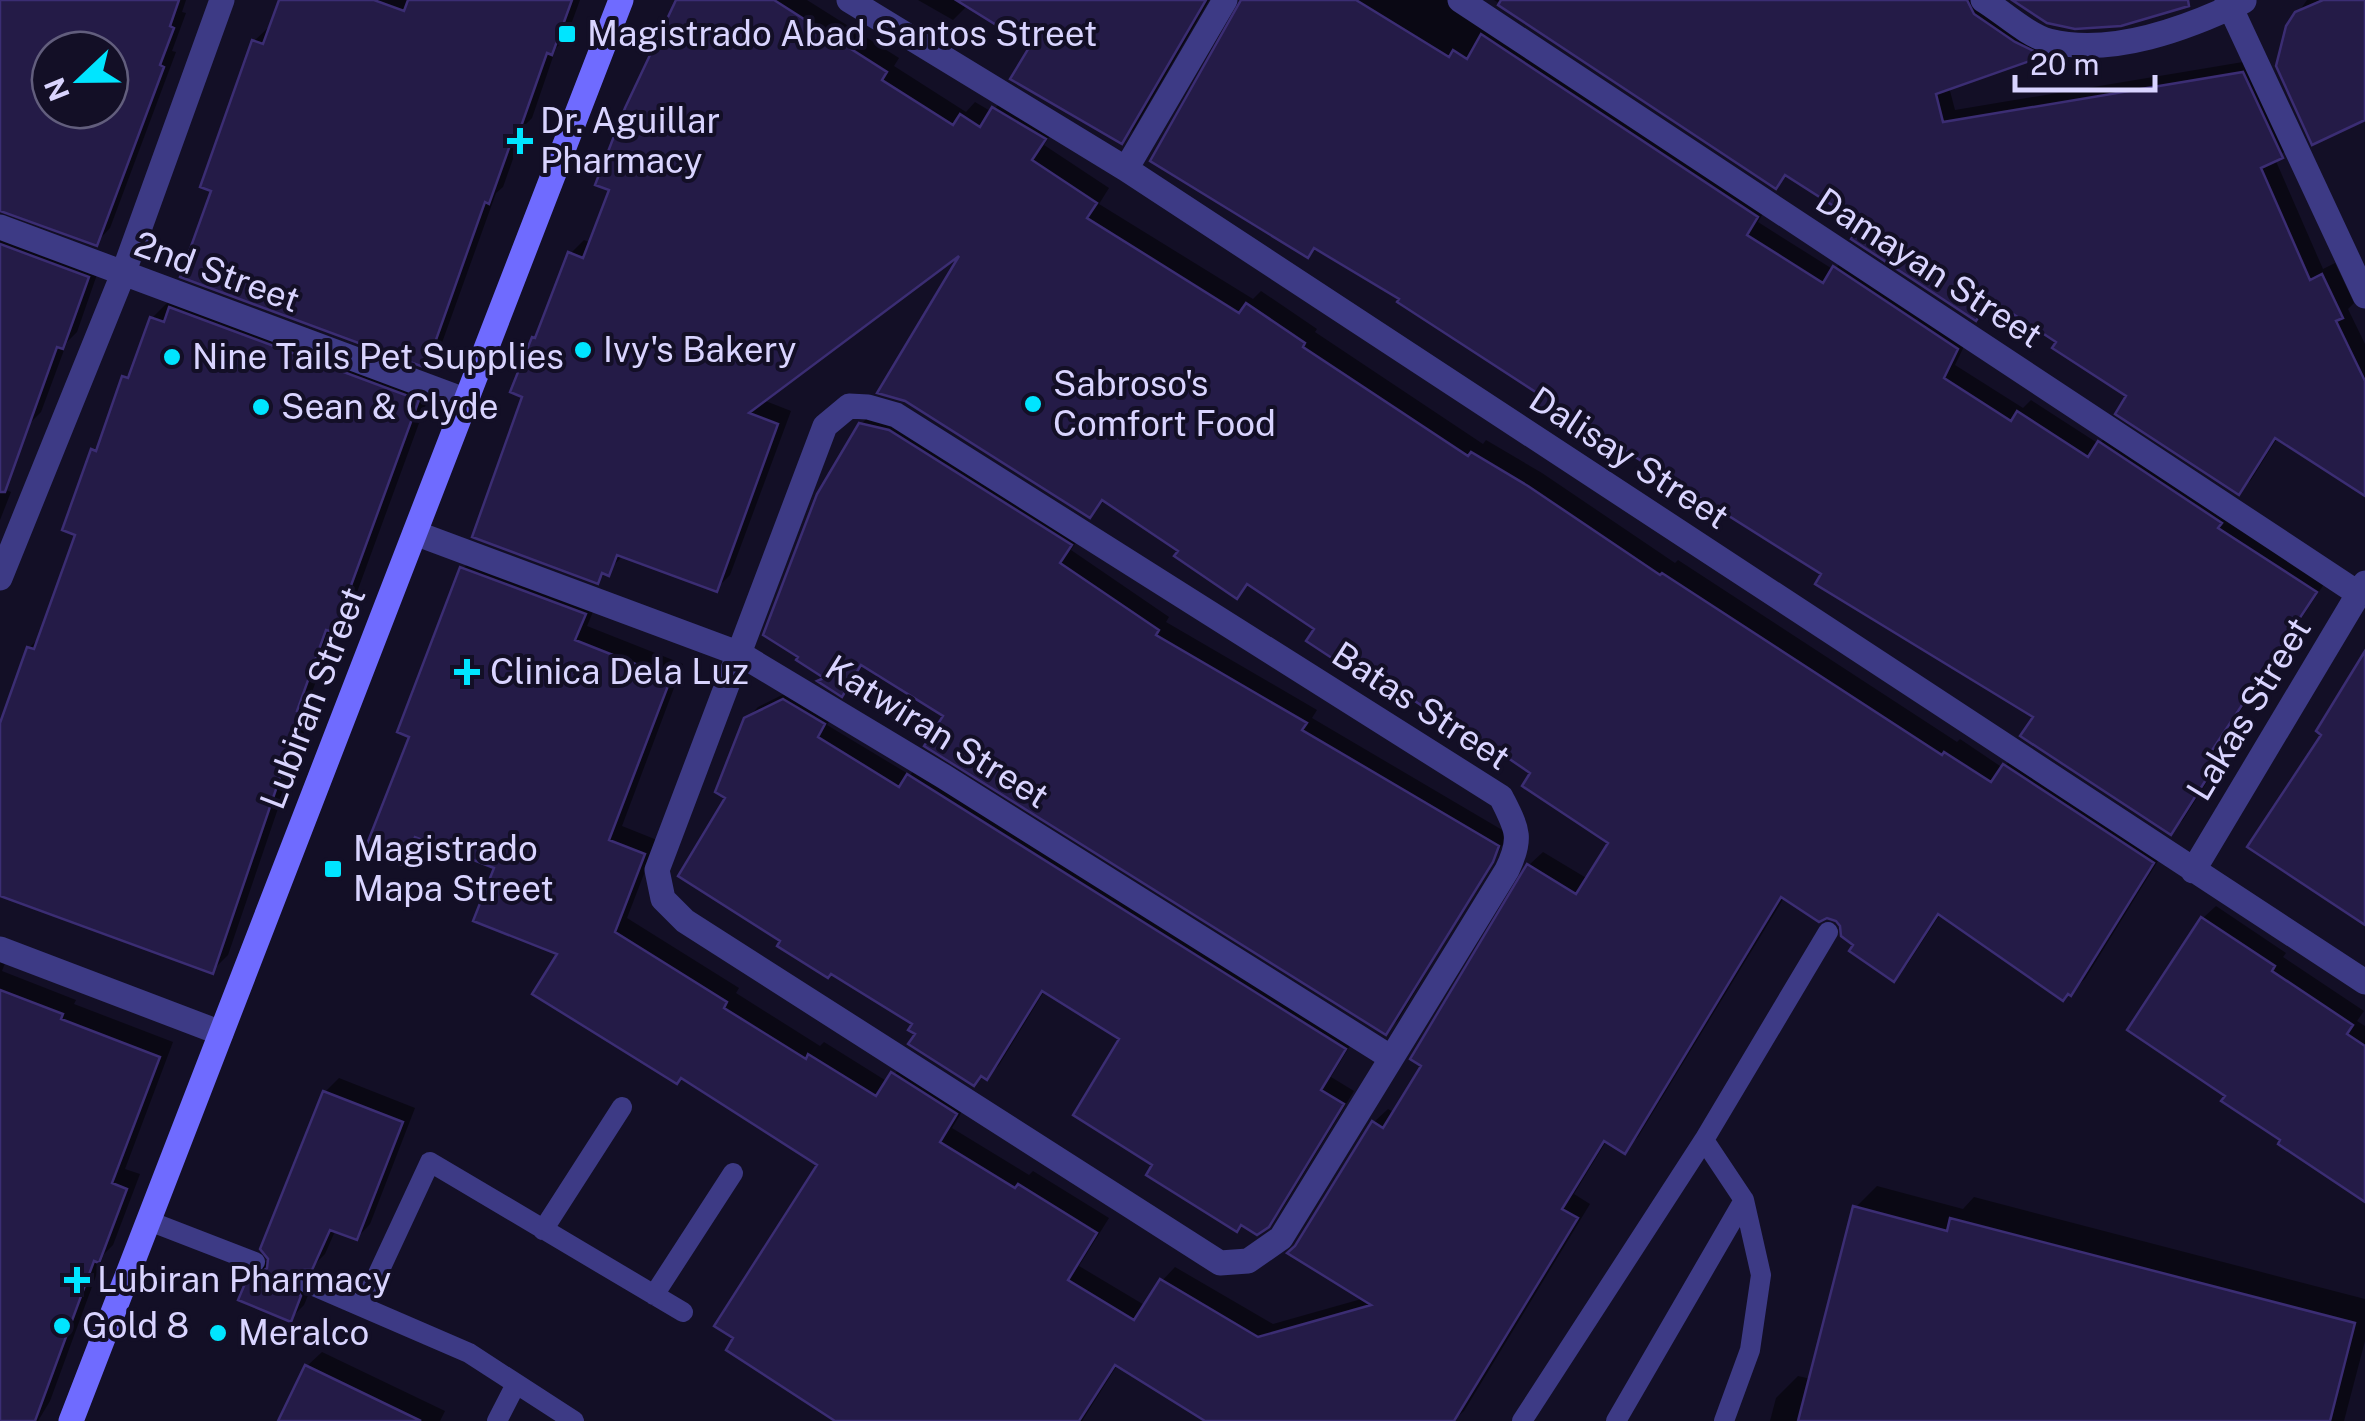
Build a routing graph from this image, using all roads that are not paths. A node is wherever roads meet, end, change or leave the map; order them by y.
1 (222, 0) edge
2 (621, 0) edge
3 (850, 0) edge
4 (1225, 0) edge
5 (1460, 0) edge
6 (1983, 0) edge
7 (2235, 2) edge
8 (1126, 169) junction
9 (0, 227) edge
10 (123, 274) junction
11 (2365, 296) edge
12 (466, 401) junction
13 (415, 533) junction
14 (0, 578) edge
15 (2362, 588) edge
16 (740, 654) junction
17 (2193, 872) junction
18 (1828, 932) dead end
19 (0, 949) edge
20 (2365, 982) edge
21 (222, 1032) junction
22 (1390, 1057) junction
23 (622, 1106) dead end
24 (1704, 1140) junction
25 (733, 1173) dead end
26 (1744, 1200) junction
27 (149, 1220) junction
28 (543, 1230) junction
29 (255, 1262) dead end
30 (307, 1283) dead end
31 (654, 1295) junction
32 (363, 1306) junction
33 (683, 1312) dead end
34 (516, 1384) junction
35 (71, 1421) edge
36 (496, 1421) edge
37 (574, 1421) edge
38 (1522, 1421) edge
39 (1616, 1421) edge
40 (1724, 1421) edge

1 - 10 street
2 - 12 main road, Lubiran Street
3 - 8 street, Dalisay Street
4 - 8 street
5 - 15 street, Damayan Street
6 - 7 street
7 - 11 street
8 - 17 street, Dalisay Street
9 - 10 street, 2nd Street
10 - 12 street, 2nd Street
10 - 14 street
12 - 13 main road, Lubiran Street
13 - 16 street, Katwiran Street
13 - 21 main road, Lubiran Street
15 - 17 street, Lakas Street
16 - 22 street, Katwiran Street
16 - 22 street, Batas Street
16 - 22 street, Batas Street
17 - 20 street, Dalisay Street
18 - 24 lane
19 - 21 street
21 - 27 main road, Lubiran Street
23 - 28 lane
24 - 26 lane
24 - 38 lane
25 - 31 lane
26 - 39 lane
26 - 40 lane
27 - 29 lane
27 - 35 main road, Lubiran Street
28 - 31 lane
28 - 32 lane
30 - 32 lane
31 - 33 lane
32 - 34 lane
34 - 36 lane
34 - 37 lane

